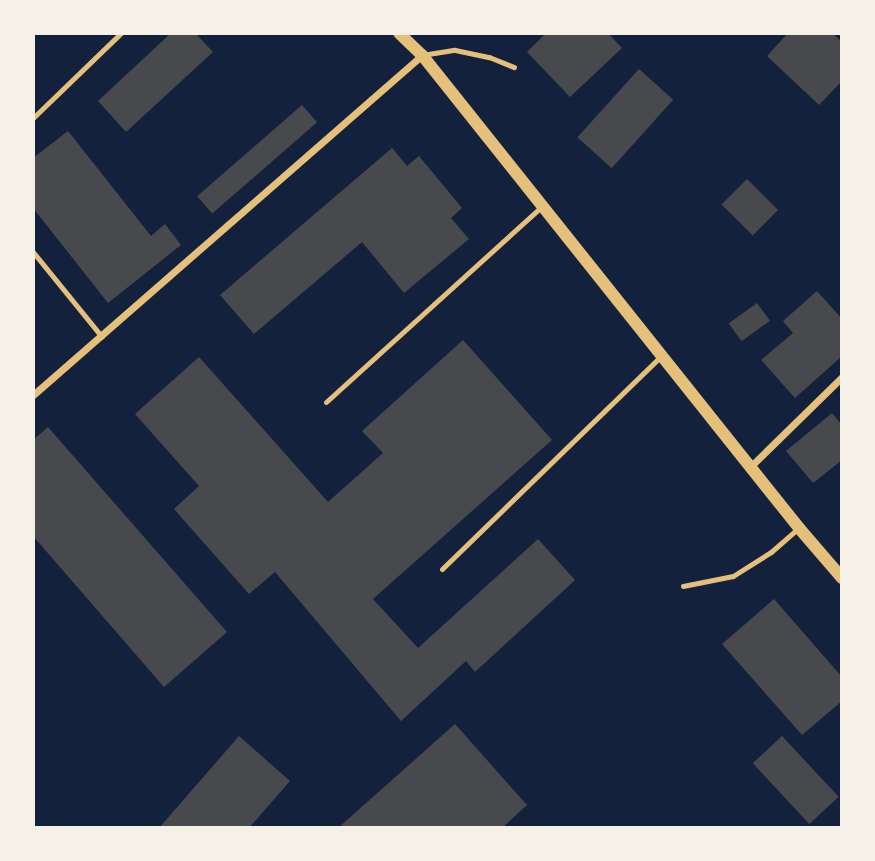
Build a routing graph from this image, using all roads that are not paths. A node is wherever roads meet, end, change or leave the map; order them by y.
1 (399, 33) edge
2 (422, 55) junction
3 (514, 67) dead end
4 (542, 206) junction
5 (33, 252) edge
6 (103, 338) junction
7 (661, 356) junction
8 (842, 377) edge
9 (33, 395) edge
10 (326, 402) dead end
11 (750, 467) junction
12 (799, 528) junction
13 (442, 569) dead end
14 (842, 578) edge
15 (683, 586) dead end

1 - 2 street
2 - 3 lane
2 - 4 street
2 - 6 street
4 - 7 street
4 - 10 lane
5 - 6 lane
6 - 9 street
7 - 11 street
7 - 13 lane
8 - 11 street
11 - 12 street
12 - 14 street
12 - 15 lane

